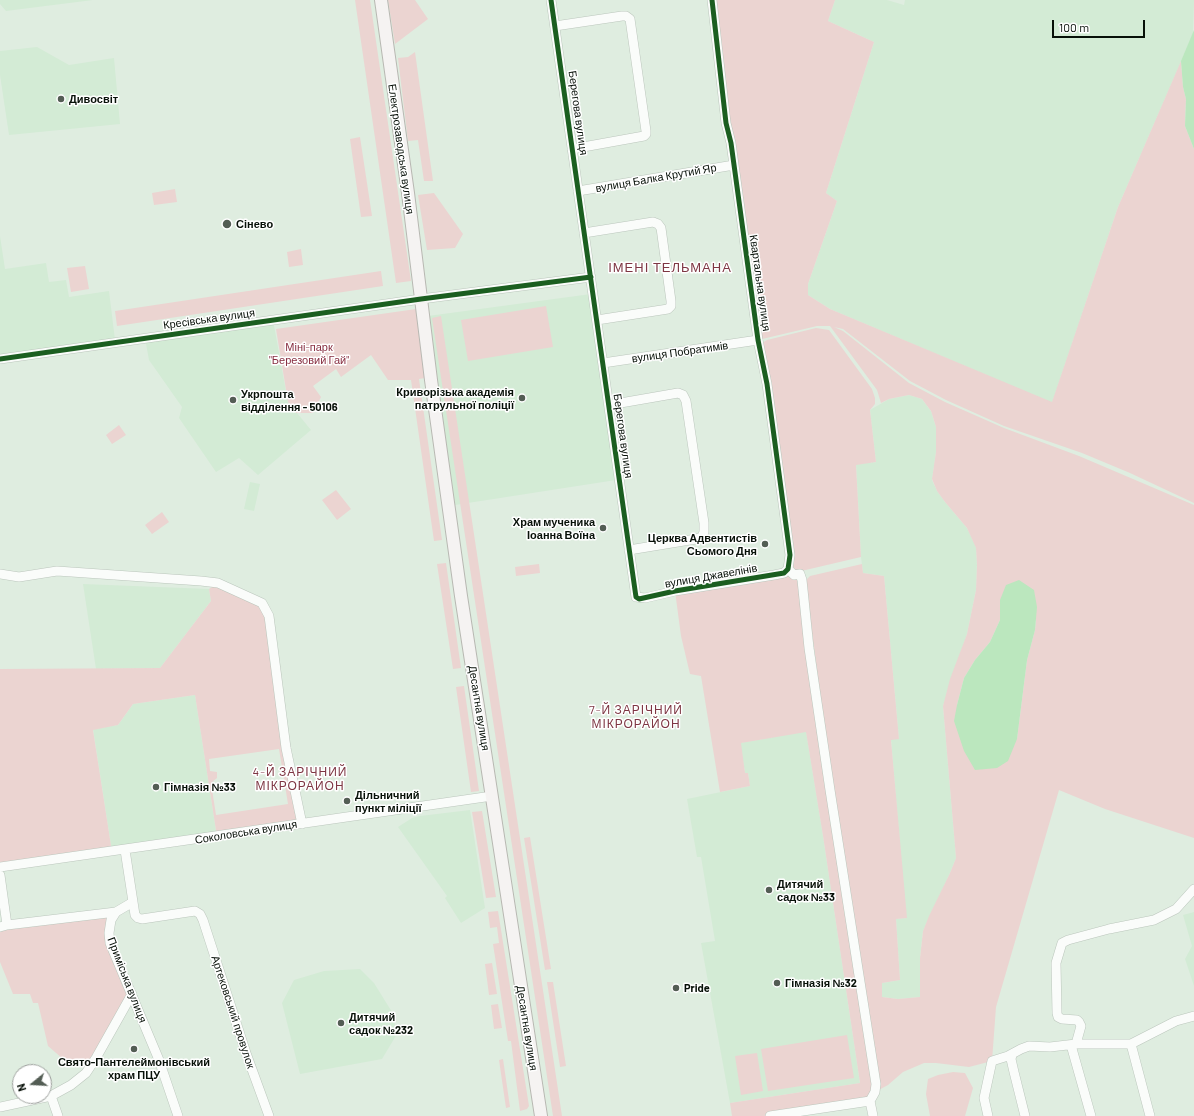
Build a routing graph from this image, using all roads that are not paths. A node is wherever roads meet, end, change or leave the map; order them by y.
1 (380, 0) edge
2 (551, 0) edge
3 (712, 0) edge
4 (555, 26) junction
5 (572, 149) junction
6 (734, 165) junction
7 (578, 191) junction
8 (584, 232) junction
9 (591, 277) junction
10 (421, 299) junction
11 (597, 320) junction
12 (758, 340) junction
13 (0, 359) edge
14 (603, 363) junction
15 (609, 405) junction
16 (629, 550) junction
17 (788, 569) junction
18 (0, 574) edge
19 (636, 597) joint
20 (492, 796) junction
21 (302, 824) junction
22 (125, 850) junction
23 (0, 867) edge
24 (0, 875) edge
25 (1194, 889) edge
26 (133, 902) junction
27 (116, 912) junction
28 (4, 926) edge
29 (132, 994) junction
30 (1194, 1016) edge
31 (1131, 1044) junction
32 (1073, 1045) junction
33 (1012, 1054) junction
34 (52, 1095) edge
35 (52, 1099) edge
36 (870, 1101) junction
37 (14, 1104) edge
38 (0, 1107) edge
39 (58, 1116) edge
40 (178, 1116) edge
41 (269, 1116) edge
42 (541, 1116) edge
43 (770, 1116) edge
44 (873, 1116) edge
45 (988, 1116) edge
46 (1025, 1116) edge
47 (1091, 1116) edge
48 (1150, 1116) edge

1 - 10 main road, Електрозаводська вулиця
2 - 4 street, Берегова вулиця
3 - 6 street, Квартальна вулиця
4 - 5 street, Берегова вулиця
4 - 5 street, Берегова вулиця
5 - 7 street, Берегова вулиця
6 - 7 street, вулиця Балка Крутий Яр
6 - 12 street, Квартальна вулиця
7 - 8 street, Берегова вулиця
8 - 9 street, Берегова вулиця
8 - 11 street
9 - 10 street
9 - 11 street, Берегова вулиця
10 - 13 street, Кресівська вулиця
10 - 20 main road, Десантна вулиця
11 - 14 street, Берегова вулиця
12 - 14 street, вулиця Побратимів
12 - 17 street, Квартальна вулиця
14 - 15 street, Берегова вулиця
15 - 16 street, Берегова вулиця
15 - 16 street, Берегова вулиця
16 - 19 street, Берегова вулиця
17 - 19 street, вулиця Джавелінів
17 - 36 street
18 - 21 street
20 - 21 street, Соколовська вулиця
20 - 42 main road, Десантна вулиця
21 - 22 street, Соколовська вулиця
22 - 23 street, Соколовська вулиця
22 - 26 street
24 - 28 street
25 - 32 street
26 - 27 street
26 - 41 street, Артековський провулок
27 - 28 street
27 - 29 street, Приміська вулиця
29 - 34 street
29 - 40 street, Приміська вулиця
30 - 31 street
31 - 32 street
31 - 48 street
32 - 33 street
32 - 47 street
33 - 45 street
33 - 46 street
35 - 39 street
36 - 43 street
36 - 44 street
37 - 38 street

